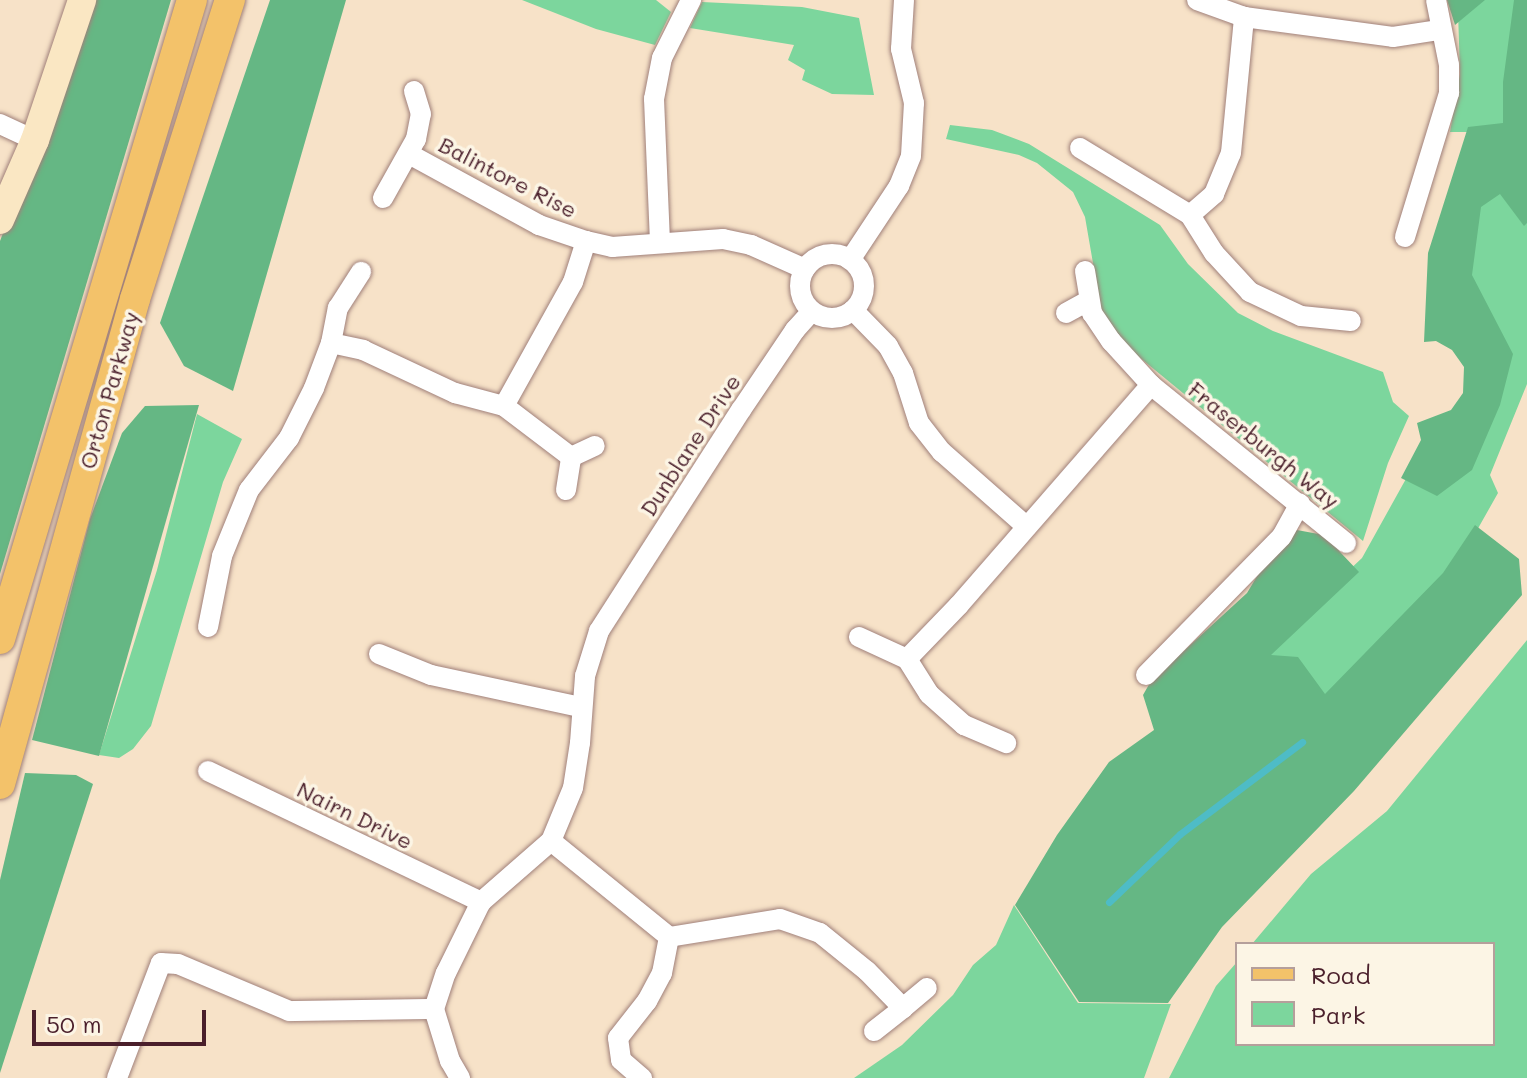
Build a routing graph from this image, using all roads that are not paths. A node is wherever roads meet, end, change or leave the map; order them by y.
1 (82, 0) edge
2 (192, 0) edge
3 (230, 0) edge
4 (691, 0) edge
5 (904, 0) edge
6 (1197, 0) edge
7 (1436, 0) edge
8 (1244, 17) junction
9 (1439, 30) junction
10 (414, 91) dead end
11 (0, 124) edge
12 (35, 140) junction
13 (1080, 148) dead end
14 (409, 154) junction
15 (383, 198) dead end
16 (1190, 215) junction
17 (0, 220) edge
18 (1405, 237) dead end
19 (586, 241) junction
20 (660, 242) junction
21 (850, 260) junction
22 (805, 269) junction
23 (1085, 271) dead end
24 (361, 272) dead end
25 (1088, 301) junction
26 (853, 310) junction
27 (812, 311) junction
28 (1066, 313) dead end
29 (1351, 321) dead end
30 (331, 343) junction
31 (1151, 385) junction
32 (504, 406) junction
33 (595, 446) dead end
34 (571, 457) junction
35 (566, 490) dead end
36 (1300, 504) junction
37 (1027, 527) junction
38 (1346, 543) dead end
39 (208, 627) dead end
40 (859, 637) dead end
41 (0, 639) edge
42 (379, 654) dead end
43 (907, 659) junction
44 (1146, 675) dead end
45 (580, 707) junction
46 (1006, 743) dead end
47 (208, 771) dead end
48 (0, 784) edge
49 (551, 841) junction
50 (481, 902) junction
51 (669, 937) junction
52 (927, 988) dead end
53 (903, 1008) junction
54 (434, 1009) junction
55 (874, 1031) dead end
56 (117, 1078) edge
57 (460, 1078) edge
58 (642, 1078) edge

1 - 12 street
2 - 41 main road, Orton Parkway
3 - 48 main road, Orton Parkway
4 - 20 street
5 - 21 street
6 - 8 street
7 - 9 street
8 - 9 street
8 - 16 street
9 - 18 street
10 - 14 street, Balintore Rise
11 - 12 street
12 - 17 street
13 - 16 street
14 - 15 street, Balintore Rise
14 - 19 street, Balintore Rise
16 - 29 street
19 - 20 street, Balintore Rise
19 - 32 street, Balintore Rise
20 - 22 street, Balintore Rise
21 - 22 street
21 - 26 street
22 - 27 street
23 - 25 street, Fraserburgh Way
24 - 30 street
25 - 28 street
25 - 31 street, Fraserburgh Way
26 - 27 street
26 - 37 street
27 - 45 street, Dunblane Drive
30 - 32 street
30 - 39 street
31 - 36 street, Fraserburgh Way
31 - 37 street
32 - 34 street
33 - 34 street
34 - 35 street
36 - 38 street, Fraserburgh Way
36 - 44 street
37 - 43 street
40 - 43 street
42 - 45 street
43 - 46 street
45 - 49 street, Dunblane Drive
47 - 50 street, Nairn Drive
49 - 50 street
49 - 51 street
50 - 54 street
51 - 53 street
51 - 58 street
52 - 53 street
53 - 55 street
54 - 56 street
54 - 57 street

